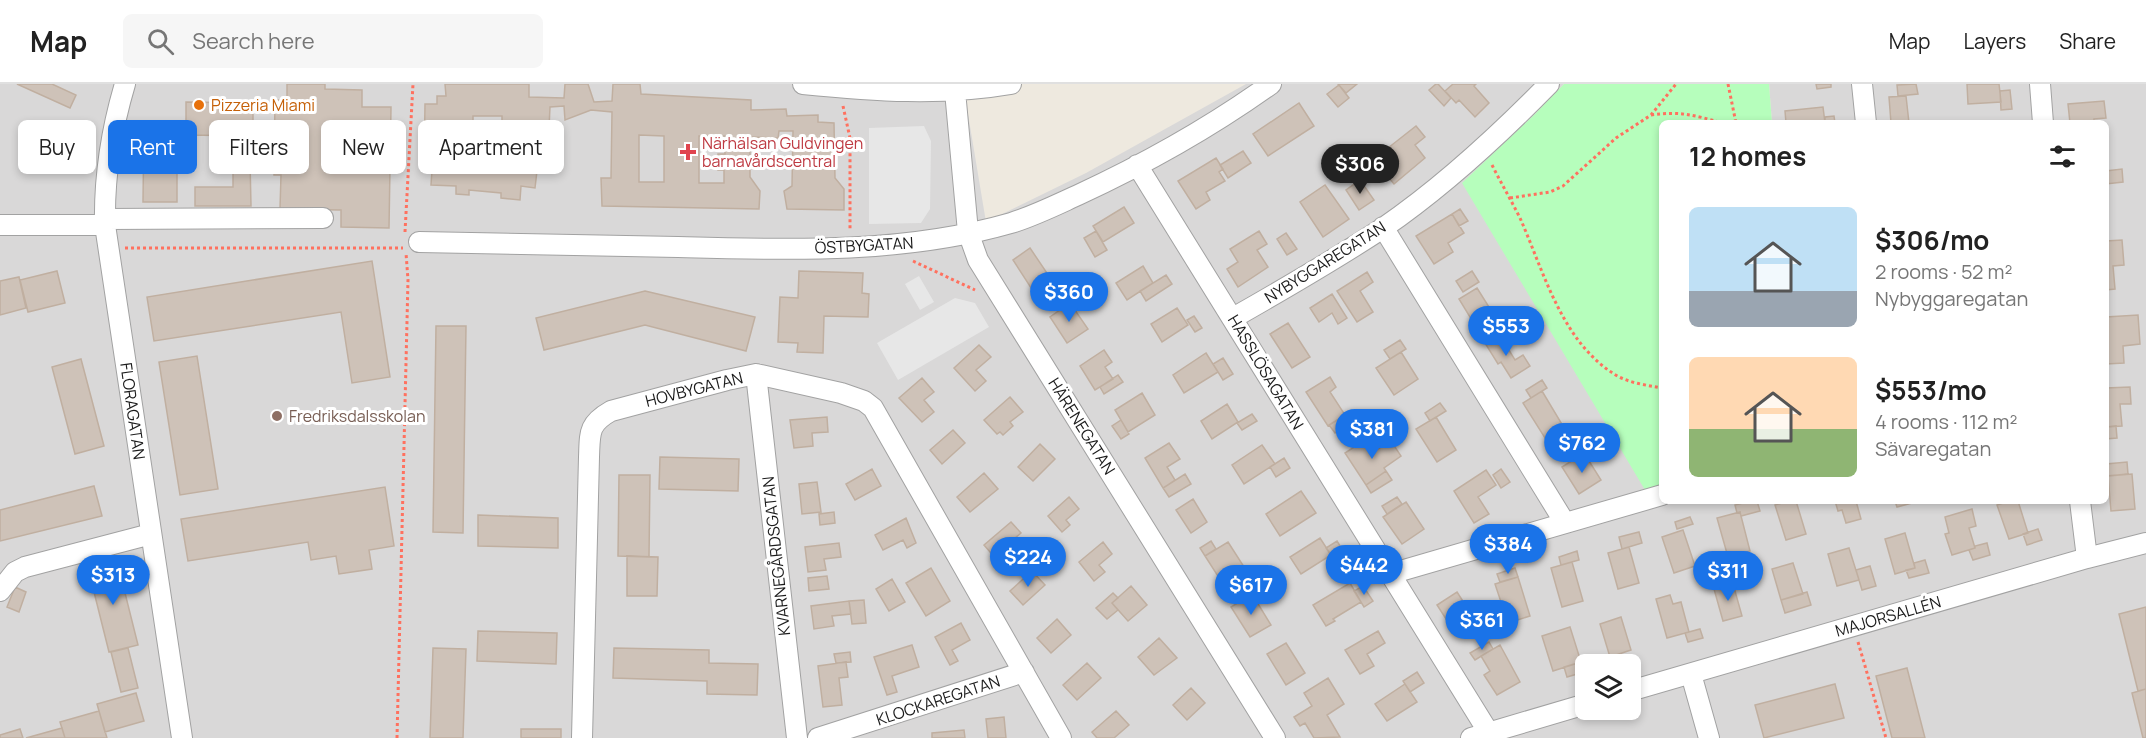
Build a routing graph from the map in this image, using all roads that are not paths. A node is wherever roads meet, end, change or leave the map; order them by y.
1 (125, 84) edge
2 (804, 84) edge
3 (1011, 84) edge
4 (1271, 84) edge
5 (1549, 84) edge
6 (1862, 84) edge
7 (2040, 84) edge
8 (955, 91) junction
9 (1866, 120) edge
10 (2043, 120) edge
11 (1137, 165) junction
12 (323, 218) dead end
13 (105, 222) junction
14 (0, 225) edge
15 (1383, 227) junction
16 (968, 232) junction
17 (412, 245) road end
18 (1233, 318) junction
19 (756, 374) junction
20 (1659, 496) edge
21 (2080, 504) edge
22 (1565, 524) junction
23 (151, 534) junction
24 (2146, 543) edge
25 (2087, 558) junction
26 (1390, 574) junction
27 (0, 591) edge
28 (1024, 672) junction
29 (1691, 674) junction
30 (1641, 688) edge
31 (1575, 707) edge
32 (1480, 735) edge
33 (182, 738) edge
34 (582, 738) edge
35 (797, 738) edge
36 (818, 738) edge
37 (1061, 738) edge
38 (1275, 738) edge
39 (1709, 738) edge

1 - 13 street, FLORAGATAN
2 - 8 street
3 - 8 street
4 - 11 street, ÖSTBYGATAN
5 - 15 street, NYBYGGAREGATAN
6 - 9 street
7 - 10 street
8 - 16 street, HÄRENEGATAN
11 - 16 street, ÖSTBYGATAN
11 - 18 street, HASSLÖSAGATAN
12 - 13 street
13 - 14 street
13 - 23 street, FLORAGATAN
15 - 18 street, NYBYGGAREGATAN
15 - 22 street
16 - 17 street, ÖSTBYGATAN
16 - 38 street, HÄRENEGATAN
18 - 26 street, HASSLÖSAGATAN
19 - 28 street, HOVBYGATAN
19 - 34 street, HOVBYGATAN
19 - 35 street, KVARNEGÅRDSGATAN
20 - 22 street
21 - 25 street
22 - 26 street
23 - 27 street
23 - 33 street, FLORAGATAN
24 - 25 street, MAJORSALLÉN
25 - 29 street, MAJORSALLÉN
26 - 32 street, HASSLÖSAGATAN
28 - 36 street, KLOCKAREGATAN
28 - 37 street, HOVBYGATAN
29 - 30 street, MAJORSALLÉN
29 - 39 street
31 - 32 street

